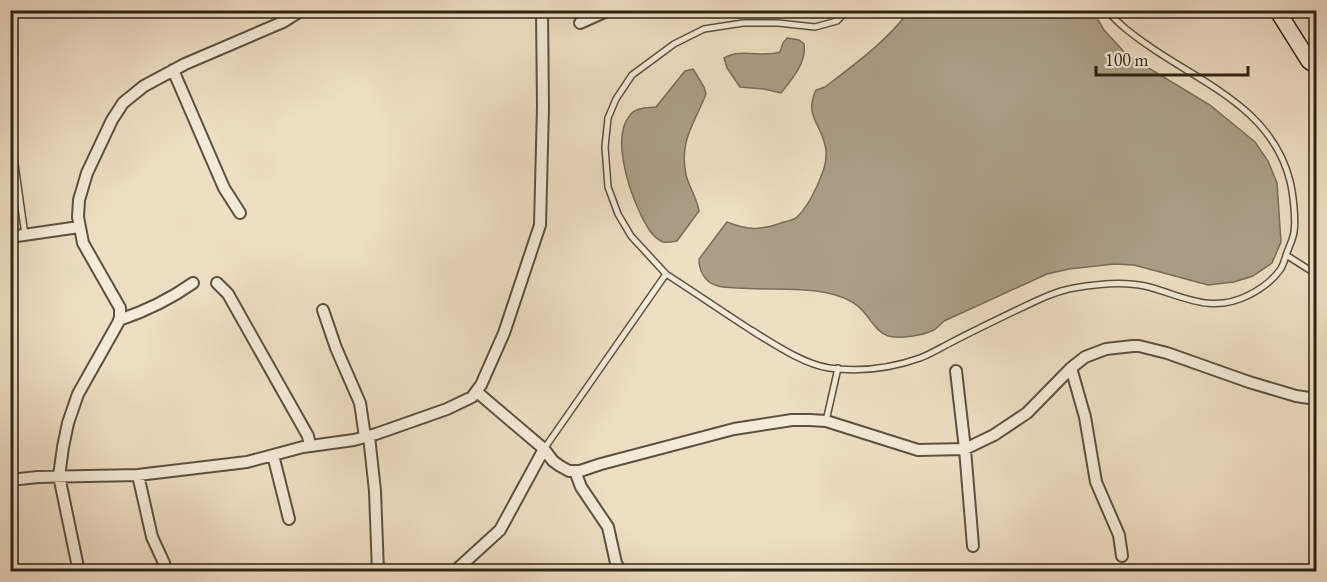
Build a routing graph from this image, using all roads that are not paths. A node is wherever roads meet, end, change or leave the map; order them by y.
1 (302, 10) edge
2 (542, 10) edge
3 (609, 10) edge
4 (847, 10) edge
5 (1107, 10) edge
6 (1277, 10) edge
7 (579, 23) dead end
8 (1317, 66) edge
9 (174, 70) junction
10 (10, 129) edge
11 (240, 213) dead end
12 (79, 227) junction
13 (25, 235) junction
14 (10, 237) edge
15 (1286, 255) junction
16 (666, 274) junction
17 (1317, 274) edge
18 (217, 283) dead end
19 (193, 284) dead end
20 (323, 310) dead end
21 (119, 320) junction
22 (838, 368) junction
23 (1071, 368) junction
24 (956, 371) dead end
25 (477, 392) junction
26 (1317, 399) edge
27 (826, 421) junction
28 (367, 437) junction
29 (310, 446) junction
30 (965, 449) junction
31 (544, 450) junction
32 (273, 455) junction
33 (575, 471) junction
34 (138, 475) junction
35 (59, 476) junction
36 (10, 480) edge
37 (289, 519) dead end
38 (974, 546) dead end
39 (1122, 556) dead end
40 (79, 572) edge
41 (166, 572) edge
42 (378, 572) edge
43 (454, 572) edge
44 (621, 572) edge

1 - 9 street
2 - 25 street
3 - 7 street
4 - 16 lane
5 - 15 lane
6 - 8 main road
9 - 11 street
9 - 12 street
10 - 13 lane
12 - 13 street
12 - 21 street
13 - 14 street
15 - 17 lane
15 - 22 lane
16 - 22 lane
16 - 31 lane
18 - 29 street
19 - 21 street
20 - 28 street
21 - 35 street
22 - 27 lane
23 - 26 street
23 - 30 street
23 - 39 street
24 - 30 street
25 - 28 street
25 - 31 street
27 - 30 street
27 - 33 street
28 - 29 street
28 - 42 street
29 - 32 street
30 - 38 street
31 - 33 street
31 - 43 street
32 - 34 street
32 - 37 street
33 - 44 street
34 - 35 street
34 - 41 street
35 - 36 street
35 - 40 street

